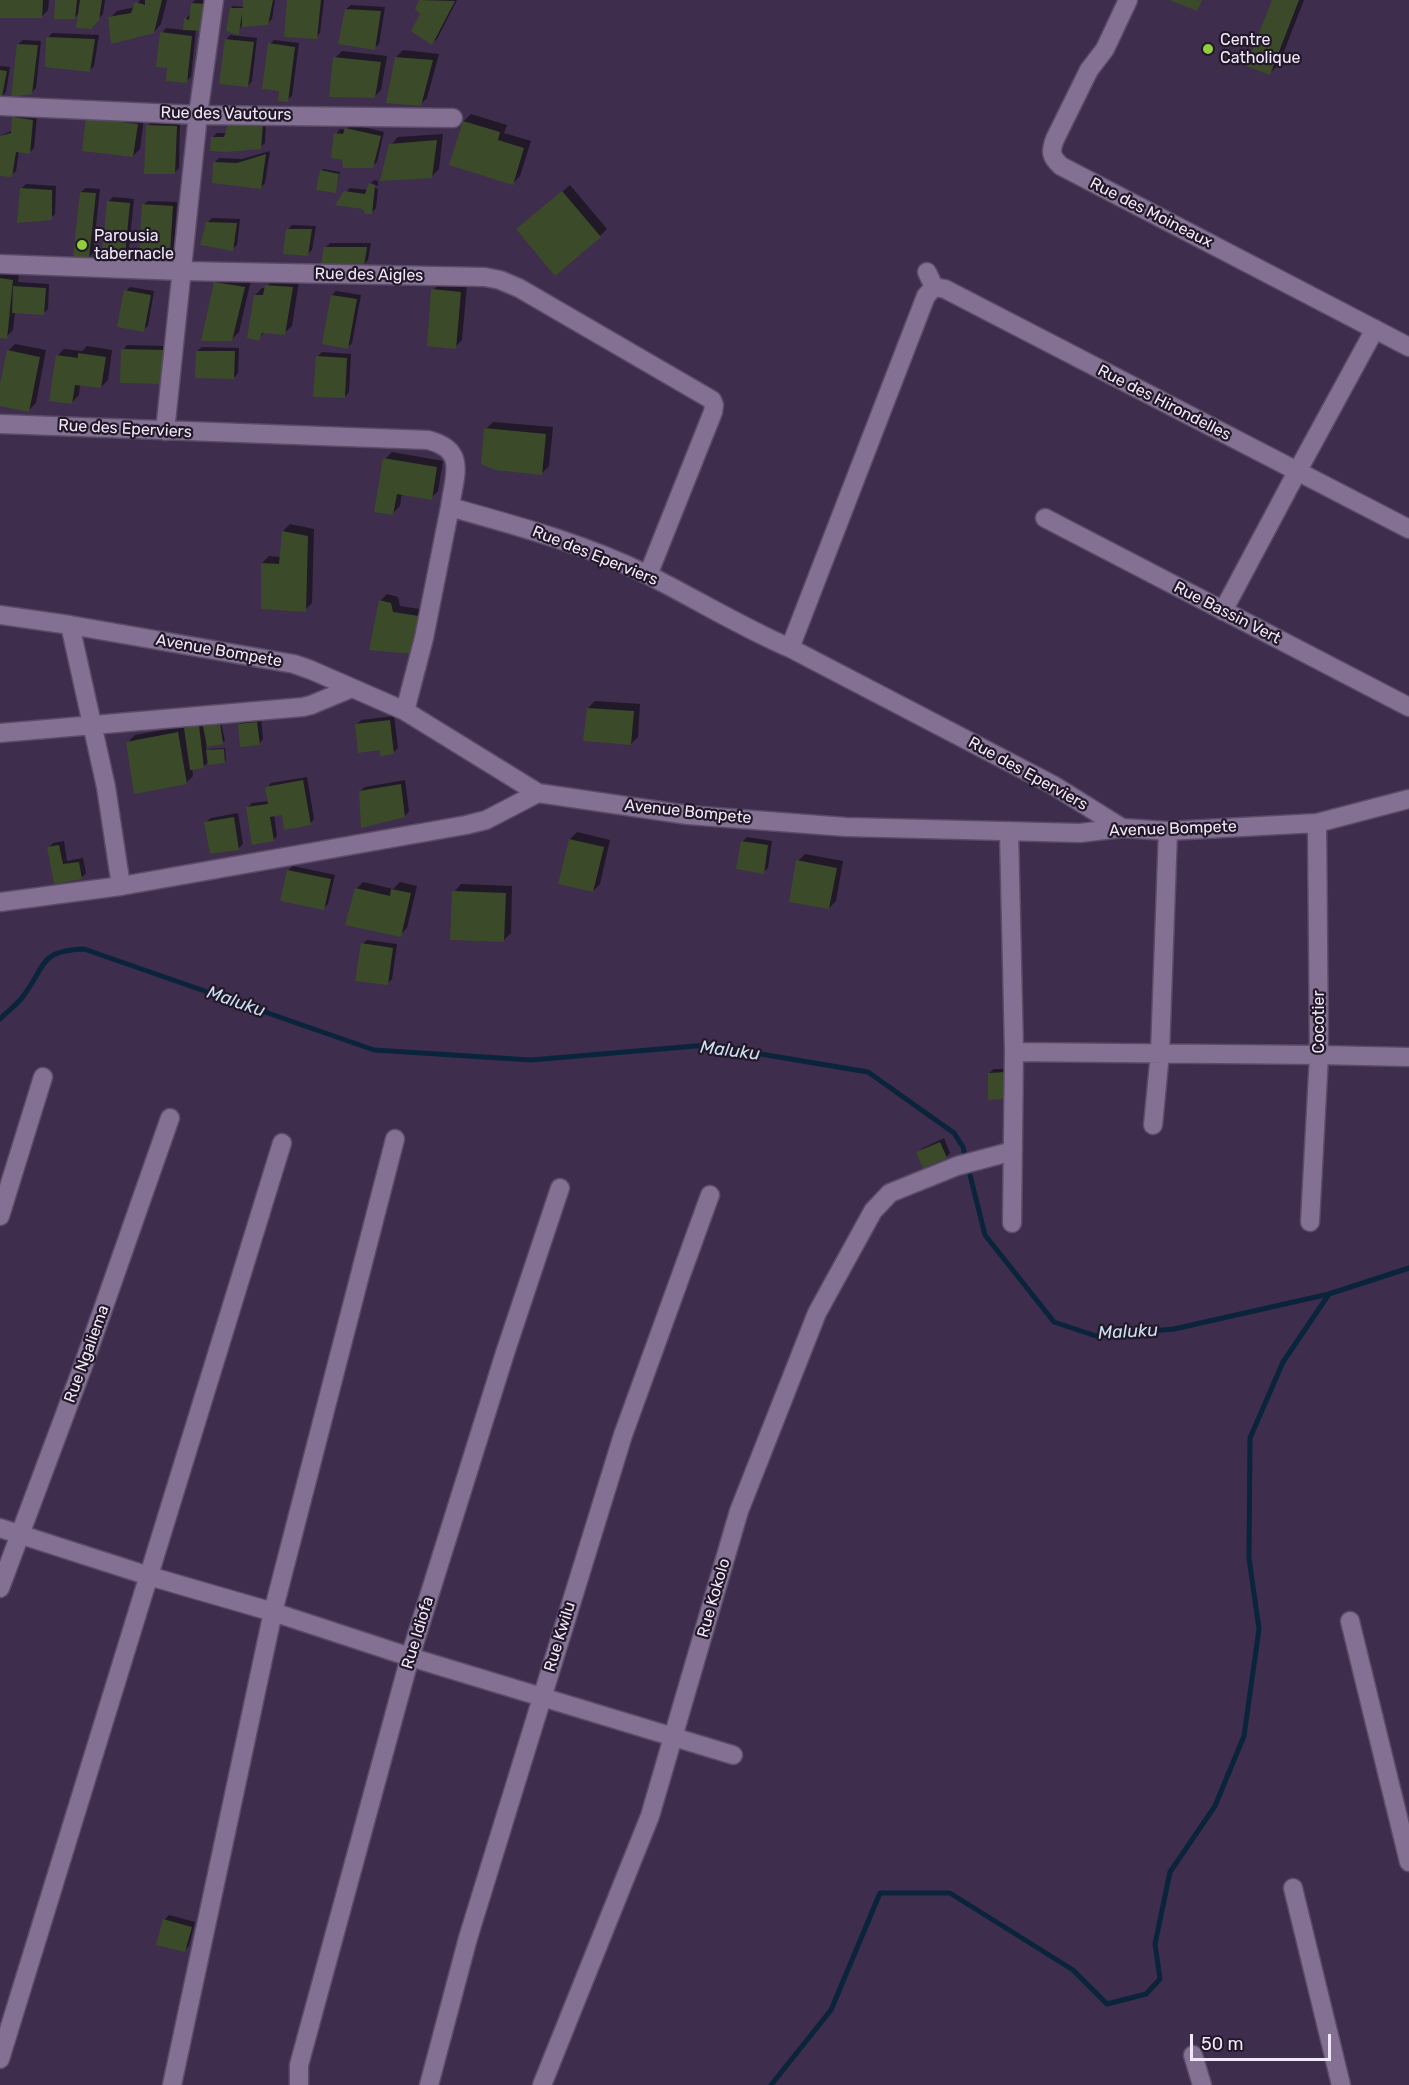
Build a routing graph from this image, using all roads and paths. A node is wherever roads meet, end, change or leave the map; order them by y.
1 (214, 0) edge
2 (1128, 0) edge
3 (0, 106) edge
4 (198, 115) junction
5 (453, 118) dead end
6 (0, 264) edge
7 (182, 271) junction
8 (1375, 329) junction
9 (1409, 347) edge
10 (0, 424) edge
11 (165, 431) junction
12 (1297, 472) junction
13 (450, 507) junction
14 (1045, 518) dead end
15 (1409, 530) edge
16 (648, 575) junction
17 (1224, 611) junction
18 (0, 615) edge
19 (70, 625) junction
20 (790, 648) junction
21 (352, 688) junction
22 (1409, 707) edge
23 (405, 711) junction
24 (91, 724) junction
25 (0, 733) edge
26 (538, 793) junction
27 (1409, 799) edge
28 (1317, 823) junction
29 (1122, 828) junction
30 (1009, 831) junction
31 (1168, 831) junction
32 (121, 886) junction
33 (0, 903) edge
34 (1014, 1052) junction
35 (1160, 1053) junction
36 (1319, 1054) junction
37 (1409, 1058) edge
38 (43, 1077) dead end
39 (170, 1118) dead end
40 (1154, 1125) dead end
41 (395, 1139) dead end
42 (282, 1143) dead end
43 (1013, 1151) junction
44 (560, 1188) dead end
45 (710, 1195) dead end
46 (0, 1216) edge
47 (1310, 1222) dead end
48 (1012, 1223) dead end
49 (0, 1528) edge
50 (19, 1534) junction
51 (149, 1576) junction
52 (0, 1588) edge
53 (273, 1612) junction
54 (1350, 1621) dead end
55 (410, 1657) junction
56 (541, 1698) junction
57 (673, 1739) junction
58 (733, 1755) dead end
59 (1409, 1862) edge
60 (1293, 1888) dead end
61 (1193, 2055) dead end
62 (0, 2059) edge
63 (172, 2085) edge
64 (299, 2085) edge
65 (429, 2085) edge
66 (542, 2085) edge
67 (1202, 2085) edge
68 (1341, 2085) edge

1 - 4 street
2 - 8 street, Rue des Moineaux
3 - 4 street, Rue des Vautours
4 - 5 street, Rue des Vautours
4 - 7 street
6 - 7 street, Rue des Aigles
7 - 11 street
7 - 16 street, Rue des Aigles
8 - 9 street, Rue des Moineaux
8 - 12 street
10 - 11 street, Rue des Eperviers
11 - 13 street, Rue des Eperviers
12 - 15 street, Rue des Hirondelles
12 - 17 street
12 - 20 street, Rue des Hirondelles
13 - 16 street, Rue des Eperviers
13 - 23 street
14 - 17 street, Rue Bassin Vert
16 - 20 street, Rue des Eperviers
17 - 22 street, Rue Bassin Vert
18 - 19 street, Avenue Bompete
19 - 21 street, Avenue Bompete
19 - 24 street
20 - 29 street, Rue des Eperviers
21 - 23 street, Avenue Bompete
21 - 24 street
23 - 26 street, Avenue Bompete
24 - 25 street
24 - 32 street
26 - 30 street, Avenue Bompete
26 - 32 street
27 - 28 street, Avenue Bompete
28 - 31 street, Avenue Bompete
28 - 36 street, Cocotier
29 - 30 street, Avenue Bompete
29 - 31 street, Avenue Bompete
30 - 34 street
31 - 35 street
32 - 33 street
34 - 35 street
34 - 43 street
35 - 36 street
35 - 40 street
36 - 37 street
36 - 47 street, Cocotier
38 - 46 street
39 - 50 street, Rue Ngaliema
41 - 53 street
42 - 51 street
43 - 48 street
43 - 57 street, Rue Kokolo
44 - 55 street, Rue Idiofa
45 - 56 street, Rue Kwilu
49 - 50 street
50 - 51 street
50 - 52 street, Rue Ngaliema
51 - 53 street
51 - 62 street
53 - 55 street
53 - 63 street
54 - 59 street
55 - 56 street
55 - 64 street, Rue Idiofa
56 - 57 street
56 - 65 street, Rue Kwilu
57 - 58 street
57 - 66 street, Rue Kokolo
60 - 68 street
61 - 67 street

